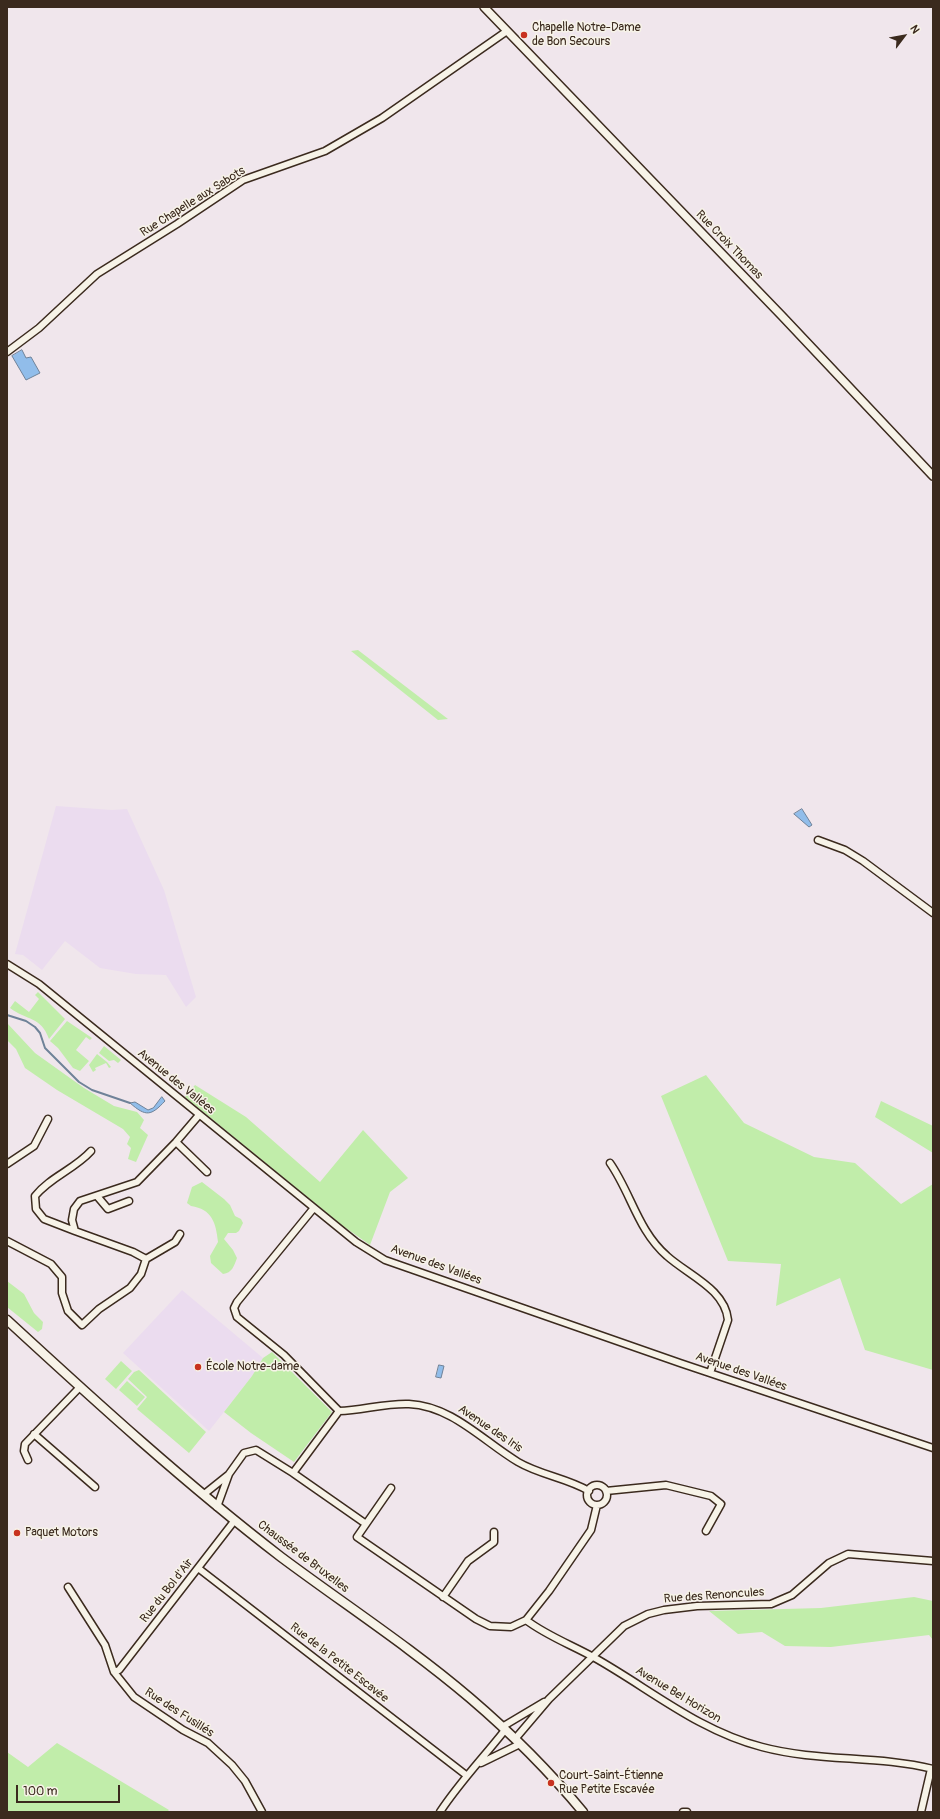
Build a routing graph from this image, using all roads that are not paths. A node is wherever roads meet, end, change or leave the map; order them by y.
1 (484, 7) edge
2 (507, 31) junction
3 (7, 352) edge
4 (933, 476) edge
5 (818, 840) dead end
6 (933, 913) edge
7 (7, 964) edge
8 (199, 1115) junction
9 (48, 1119) dead end
10 (176, 1142) junction
11 (91, 1151) dead end
12 (610, 1163) dead end
13 (7, 1164) edge
14 (207, 1172) dead end
15 (97, 1196) junction
16 (129, 1201) dead end
17 (313, 1208) junction
18 (75, 1231) junction
19 (180, 1234) dead end
20 (7, 1241) edge
21 (146, 1259) junction
22 (7, 1320) edge
23 (710, 1373) junction
24 (80, 1387) junction
25 (339, 1411) junction
26 (34, 1434) junction
27 (933, 1448) edge
28 (28, 1460) dead end
29 (293, 1473) junction
30 (229, 1474) junction
31 (95, 1487) dead end
32 (391, 1488) dead end
33 (588, 1491) junction
34 (606, 1491) junction
35 (203, 1495) junction
36 (597, 1505) junction
37 (217, 1507) junction
38 (235, 1520) junction
39 (366, 1524) junction
40 (706, 1531) dead end
41 (494, 1532) dead end
42 (933, 1561) edge
43 (198, 1568) junction
44 (68, 1587) dead end
45 (443, 1597) junction
46 (526, 1620) junction
47 (594, 1657) junction
48 (114, 1672) junction
49 (549, 1699) junction
50 (504, 1729) junction
51 (517, 1742) junction
52 (478, 1764) junction
53 (932, 1769) edge
54 (466, 1775) junction
55 (262, 1812) edge
56 (440, 1812) edge
57 (583, 1812) edge
58 (683, 1812) edge
59 (687, 1812) edge
60 (921, 1812) edge

1 - 2 street, Rue Croix Thomas
2 - 3 street, Rue Chapelle aux Sabots
2 - 4 street, Rue Croix Thomas
5 - 6 street
7 - 8 street, Avenue des Vallées
8 - 10 street
8 - 17 street, Avenue des Vallées
9 - 13 street
10 - 14 street
10 - 15 street
11 - 18 street
12 - 23 street
15 - 16 street
15 - 18 street
17 - 23 street, Avenue des Vallées
17 - 25 street
18 - 21 street
19 - 21 street
20 - 21 street
22 - 24 main road, Chaussée de Bruxelles
23 - 27 street, Avenue des Vallées
24 - 26 street
24 - 35 main road, Chaussée de Bruxelles
25 - 29 street
25 - 33 street, Avenue des Iris
26 - 28 street
26 - 31 street
29 - 30 street
29 - 39 street
30 - 35 street
30 - 37 street
32 - 39 street
33 - 34 street
33 - 36 street
34 - 36 street
34 - 40 street
35 - 37 main road, Chaussée de Bruxelles
36 - 46 street
37 - 38 main road, Chaussée de Bruxelles
38 - 43 street, Rue du Bol d'Air
38 - 50 main road, Chaussée de Bruxelles
39 - 45 street
41 - 45 street
42 - 47 street, Rue des Renoncules
43 - 48 street, Rue du Bol d'Air
43 - 54 street, Rue de la Petite Escavée
44 - 48 street, Rue des Fusillés
45 - 46 street
46 - 47 street
47 - 49 street
47 - 53 street, Avenue Bel Horizon
48 - 55 street, Rue des Fusillés
49 - 50 street
49 - 51 street
50 - 51 main road, Chaussée de Bruxelles
50 - 52 street
51 - 52 street
51 - 57 main road, Chaussée de Bruxelles
52 - 54 street
53 - 60 street
54 - 56 street
58 - 59 street

